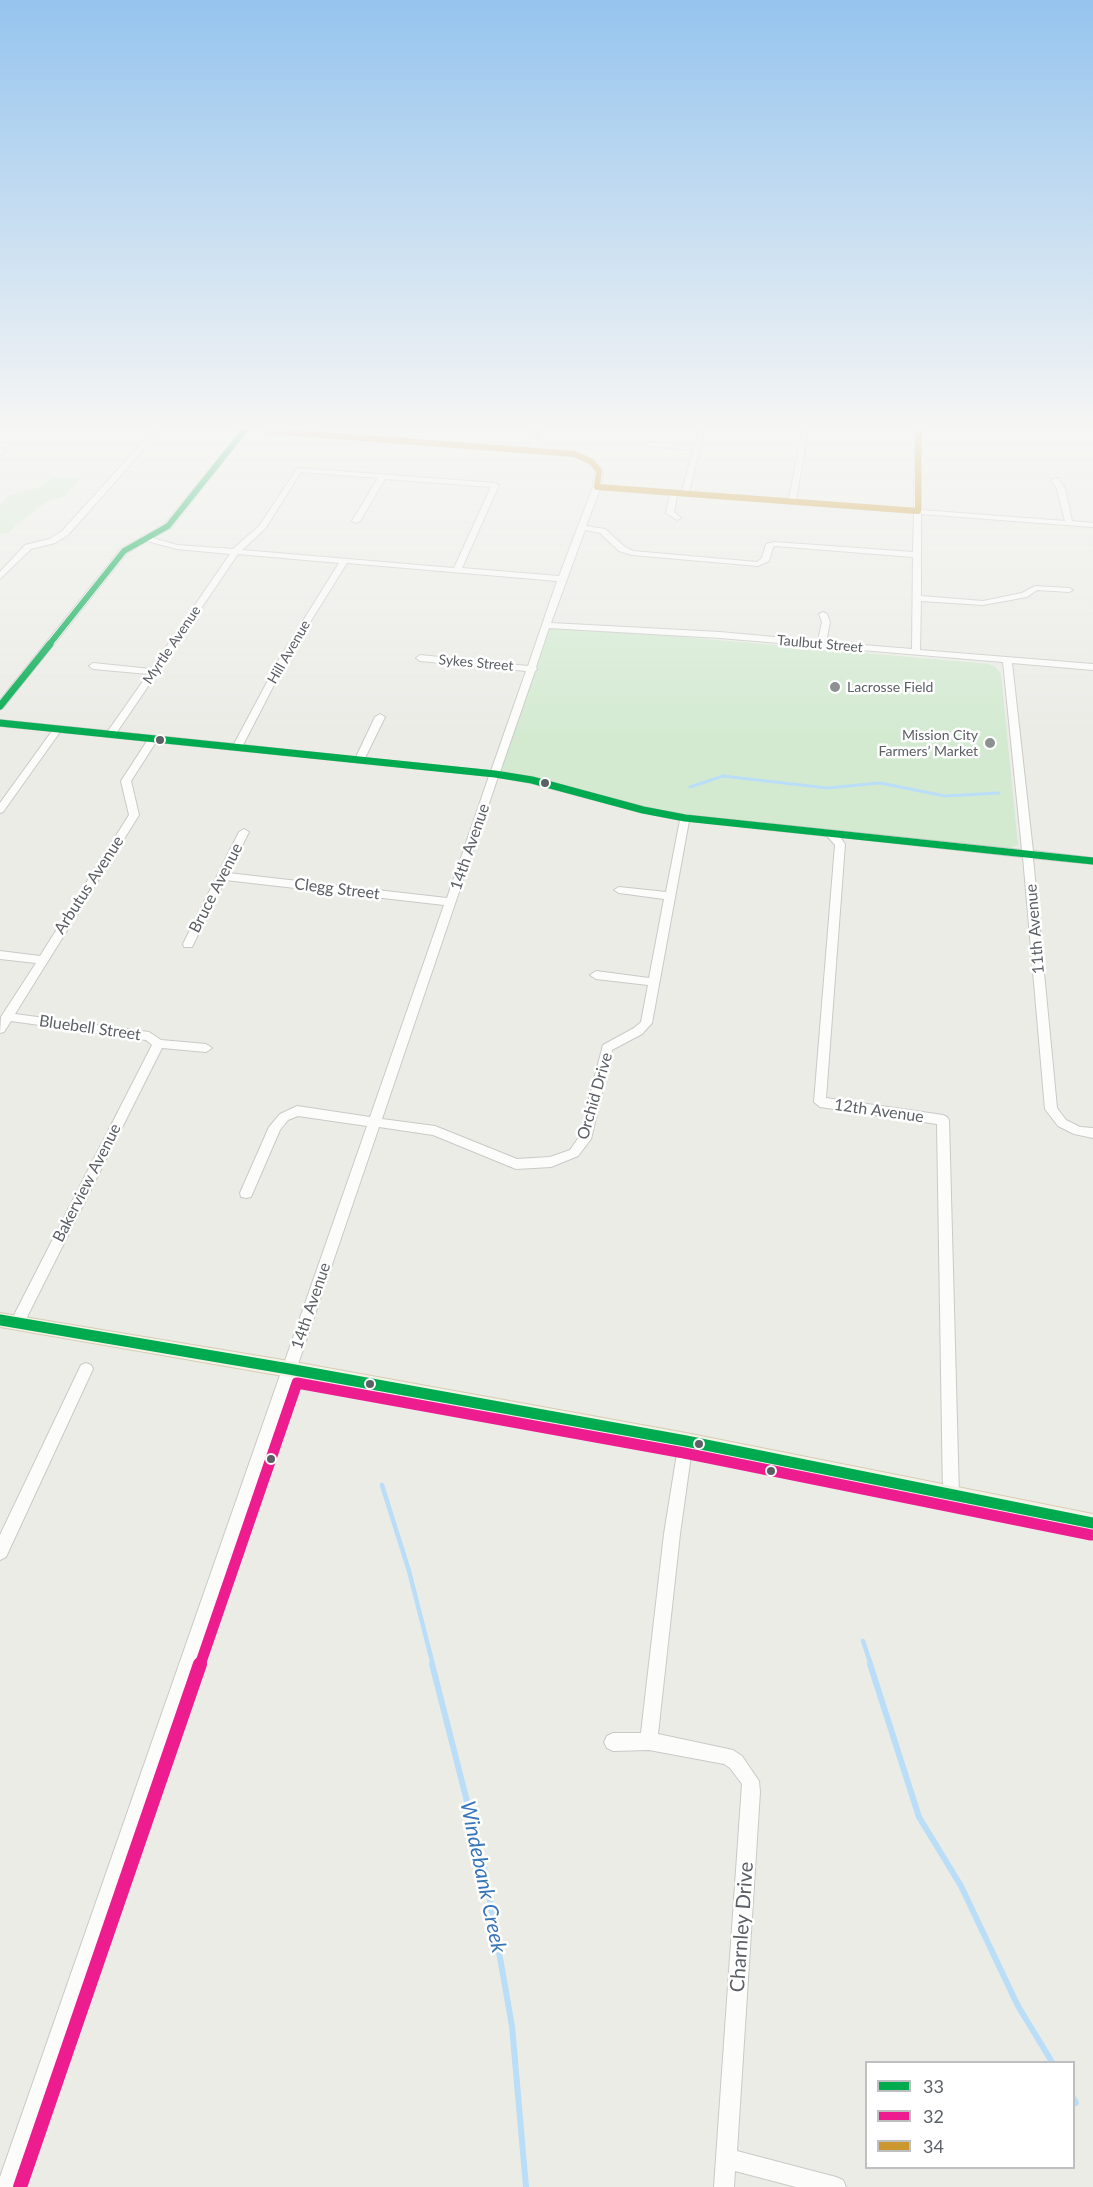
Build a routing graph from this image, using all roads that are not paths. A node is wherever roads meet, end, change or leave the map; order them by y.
1 (65, 533) edge
2 (154, 533) edge
3 (255, 533) edge
4 (474, 533) edge
5 (580, 533) edge
6 (604, 533) edge
7 (917, 533) edge
8 (145, 538) junction
9 (236, 551) junction
10 (916, 555) junction
11 (345, 560) junction
12 (457, 570) junction
13 (0, 577) edge
14 (562, 579) junction
15 (1069, 590) dead end
16 (917, 598) junction
17 (823, 614) dead end
18 (547, 625) junction
19 (821, 644) junction
20 (916, 652) junction
21 (420, 658) dead end
22 (1007, 660) junction
23 (93, 666) dead end
24 (1093, 667) edge
25 (532, 669) junction
26 (154, 672) junction
27 (4, 696) edge
28 (0, 706) edge
29 (380, 717) dead end
30 (0, 723) edge
31 (58, 729) junction
32 (111, 734) junction
33 (154, 738) junction
34 (237, 747) junction
35 (500, 759) junction
36 (359, 760) junction
37 (495, 774) junction
38 (532, 780) junction
39 (0, 810) edge
40 (685, 818) junction
41 (244, 832) dead end
42 (831, 834) junction
43 (1028, 855) junction
44 (1093, 861) edge
45 (223, 876) junction
46 (619, 890) dead end
47 (670, 896) junction
48 (451, 902) junction
49 (188, 944) dead end
50 (0, 954) edge
51 (42, 960) junction
52 (596, 975) dead end
53 (654, 982) junction
54 (8, 1017) junction
55 (0, 1029) edge
56 (158, 1044) junction
57 (206, 1048) dead end
58 (375, 1123) junction
59 (1093, 1133) edge
60 (246, 1193) dead end
61 (8, 1321) edge
62 (86, 1369) dead end
63 (289, 1369) junction
64 (686, 1442) junction
65 (951, 1496) junction
66 (1093, 1523) edge
67 (0, 1552) edge
68 (649, 1741) junction
69 (613, 1742) dead end
70 (726, 2159) junction
71 (7, 2187) edge
72 (724, 2187) edge
73 (836, 2187) edge

1 - 13 street
2 - 8 street
3 - 9 street, Myrtle Avenue
4 - 12 street
5 - 14 street, 14th Avenue
6 - 10 street
7 - 10 street
8 - 9 street
8 - 27 street
9 - 11 street
9 - 26 street, Myrtle Avenue
10 - 16 street
11 - 12 street
11 - 34 street, Hill Avenue
12 - 14 street
14 - 18 street, 14th Avenue
15 - 16 street
16 - 20 street
17 - 19 street
18 - 19 street, Taulbut Street
18 - 25 street, 14th Avenue
19 - 20 street, Taulbut Street
20 - 22 street, Taulbut Street
21 - 25 street, Sykes Street
22 - 24 street, Taulbut Street
22 - 43 street, 11th Avenue
23 - 26 street
25 - 35 street, 14th Avenue
26 - 32 street, Myrtle Avenue
27 - 28 street
29 - 36 street
30 - 31 street
31 - 32 street
31 - 39 street
32 - 33 street
33 - 34 street
33 - 51 street, Arbutus Avenue
34 - 36 street
35 - 37 street, 14th Avenue
35 - 38 street
36 - 37 street
37 - 38 street
37 - 48 street, 14th Avenue
38 - 40 street
40 - 42 street
40 - 47 street, Orchid Drive
41 - 45 street, Bruce Avenue
42 - 43 street
42 - 65 street, 12th Avenue
43 - 44 street
43 - 59 street, 11th Avenue
45 - 48 street, Clegg Street
45 - 49 street, Bruce Avenue
46 - 47 street
47 - 53 street, Orchid Drive
48 - 58 street, 14th Avenue
50 - 51 street
51 - 54 street, Arbutus Avenue
52 - 53 street
53 - 58 street, Orchid Drive
54 - 55 street, Arbutus Avenue
54 - 56 street, Bluebell Street
56 - 57 street, Bluebell Street
56 - 61 street, Bakerview Avenue
58 - 60 street, Orchid Drive
58 - 63 street, 14th Avenue
61 - 63 main road
62 - 67 street
63 - 64 main road
63 - 71 street, 14th Avenue
64 - 65 main road
64 - 68 street
65 - 66 main road
68 - 69 street, Charnley Drive
68 - 70 street, Charnley Drive
70 - 72 street, Charnley Drive
70 - 73 street

